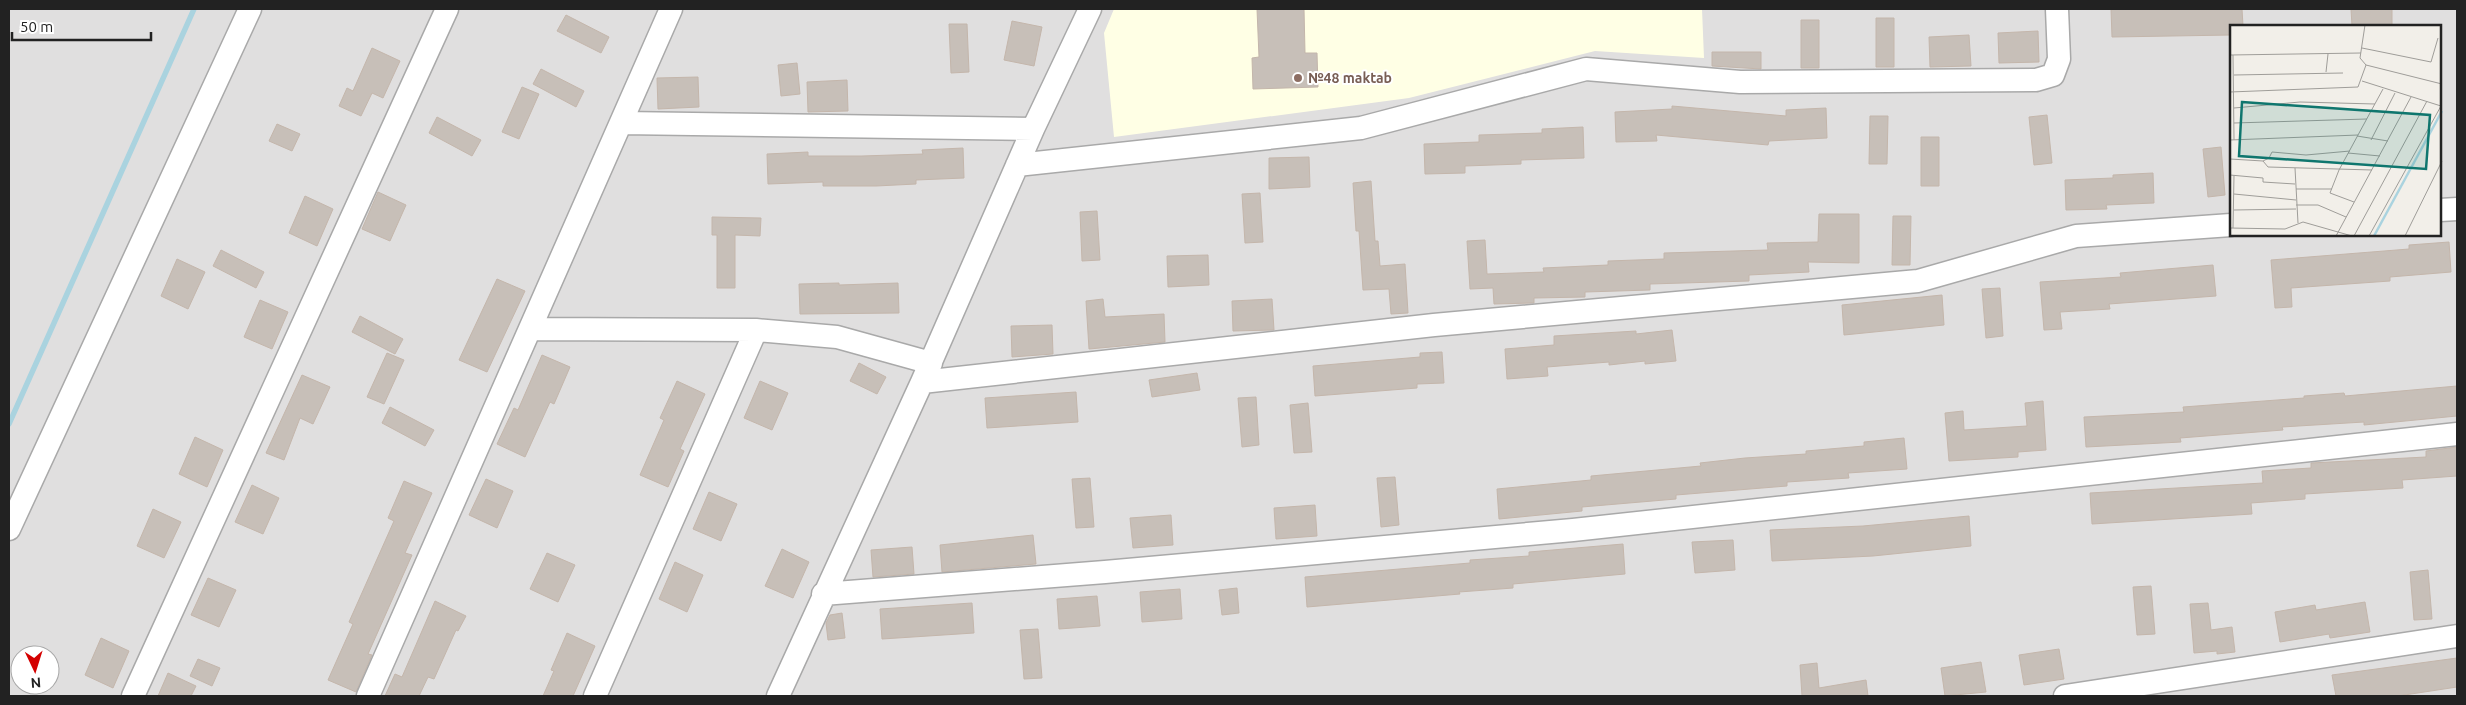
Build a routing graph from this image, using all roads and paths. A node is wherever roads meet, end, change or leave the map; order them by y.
1 (250, 9) edge
2 (447, 9) edge
3 (671, 9) edge
4 (1090, 9) edge
5 (2056, 9) edge
6 (622, 122) junction
7 (1034, 129) junction
8 (1017, 165) junction
9 (2457, 208) edge
10 (2441, 210) edge
11 (2230, 225) edge
12 (531, 329) junction
13 (756, 330) junction
14 (926, 373) junction
15 (2457, 434) edge
16 (9, 529) edge
17 (823, 594) junction
18 (2457, 636) edge
19 (133, 696) edge
20 (368, 696) edge
21 (594, 696) edge
22 (778, 696) edge
23 (2065, 696) edge

1 - 16 street
2 - 19 street
3 - 6 street
4 - 7 street
5 - 8 street
6 - 7 street
6 - 12 street
7 - 8 street
8 - 14 street
9 - 10 street
11 - 14 street
12 - 13 street
12 - 20 street
13 - 14 street
13 - 21 street
14 - 17 street
15 - 17 street
17 - 22 street
18 - 23 street

